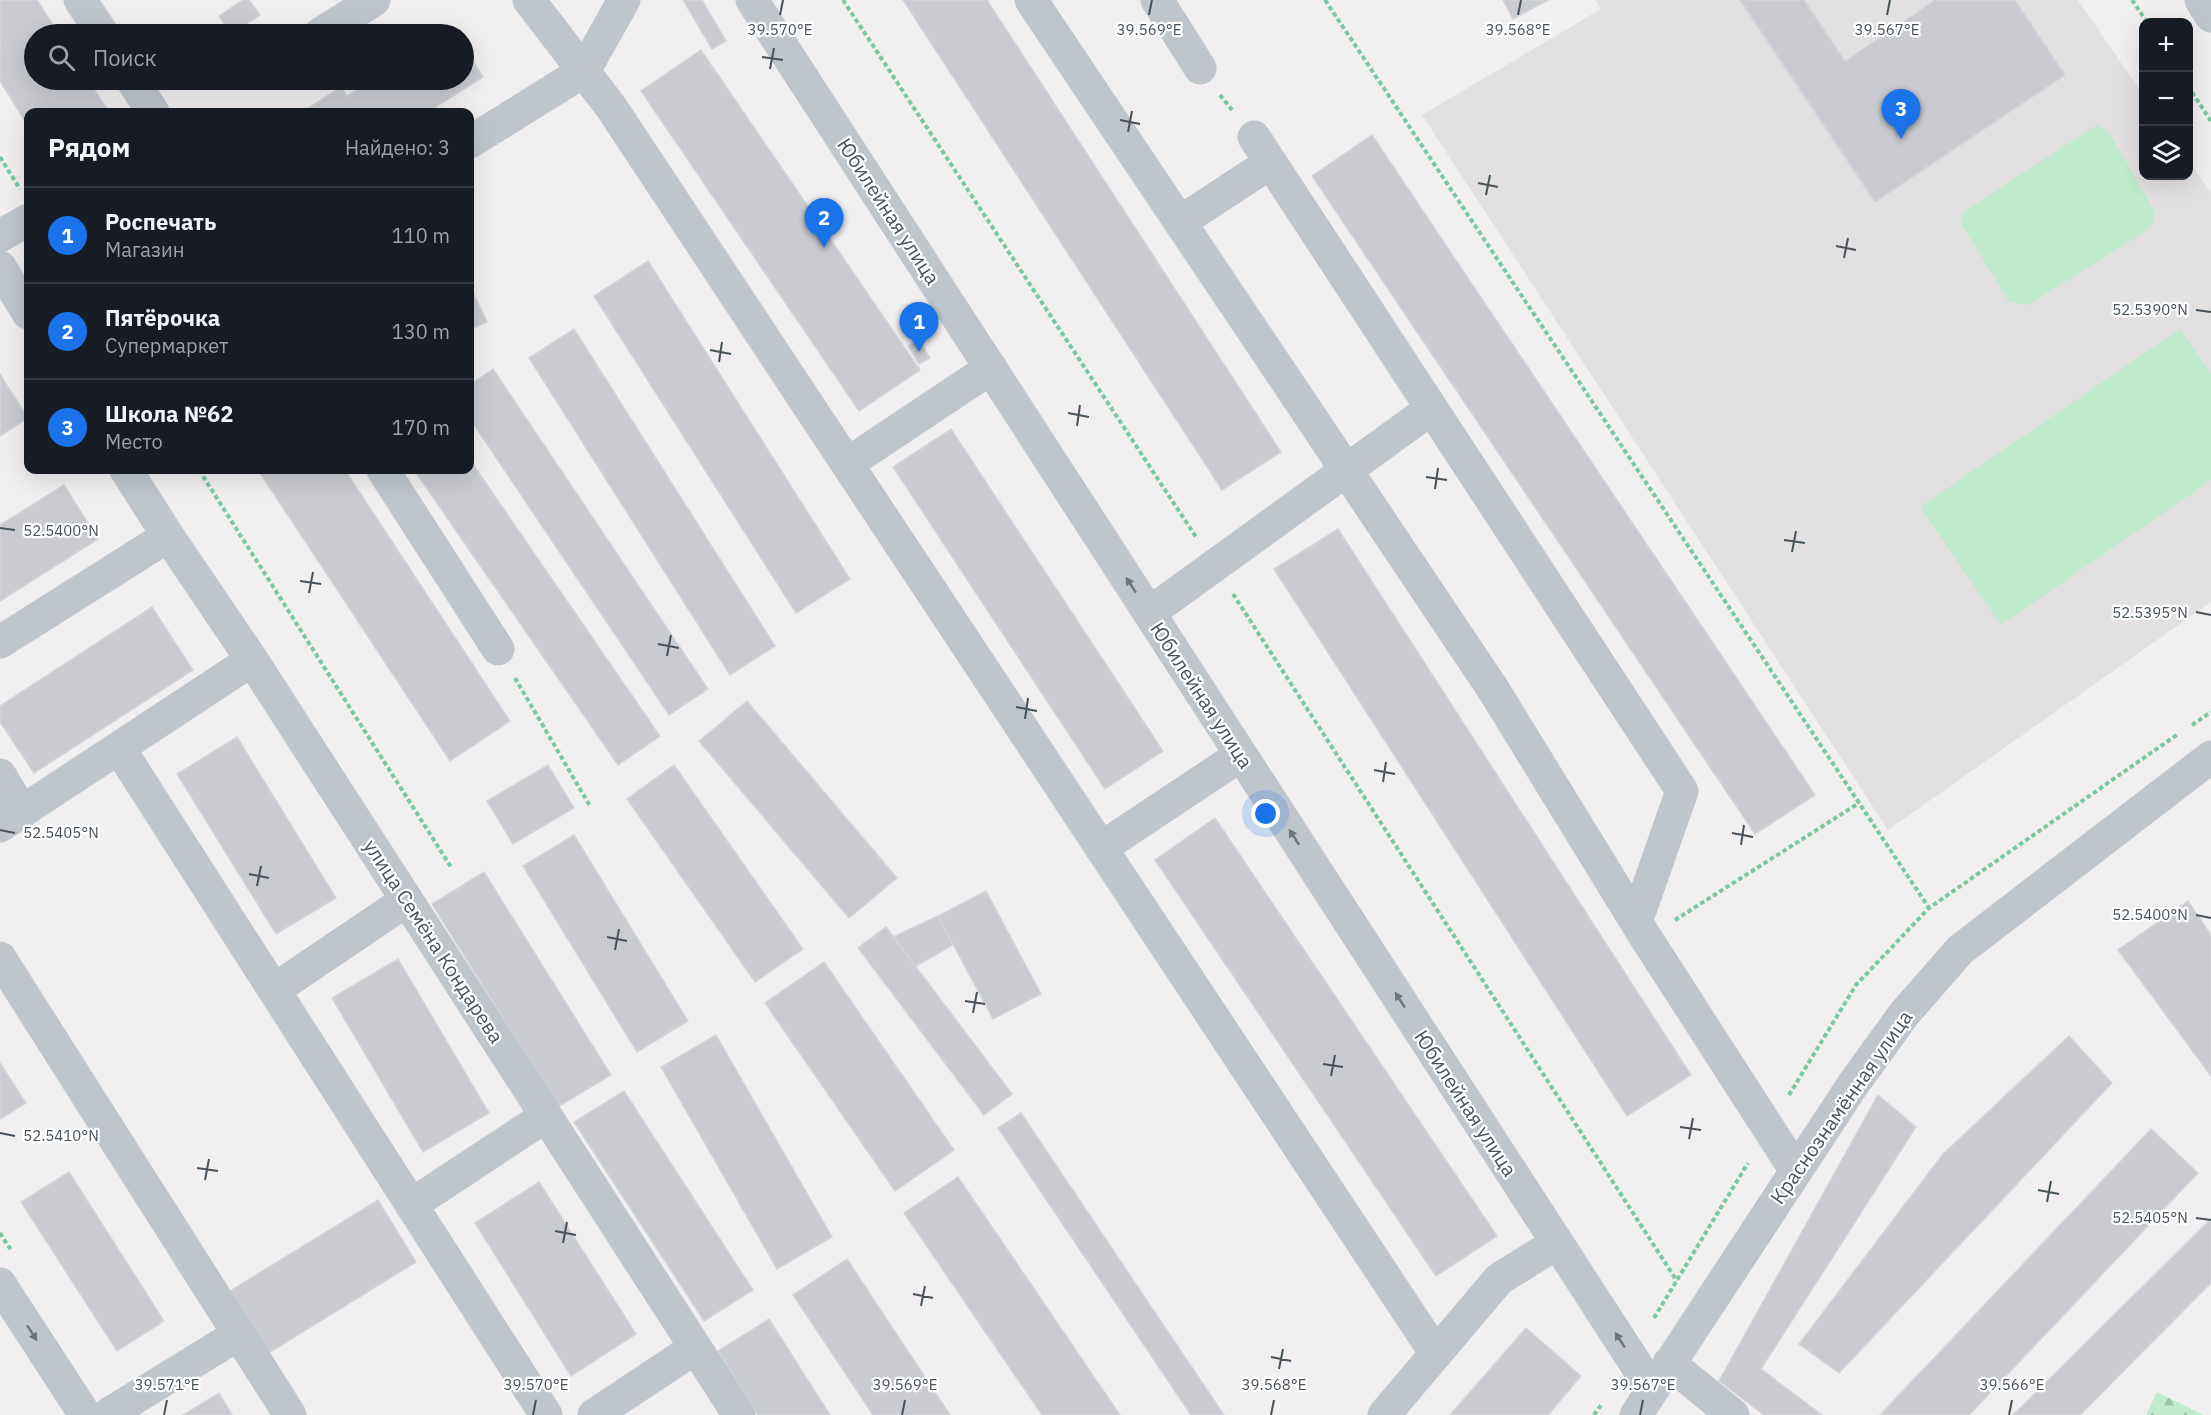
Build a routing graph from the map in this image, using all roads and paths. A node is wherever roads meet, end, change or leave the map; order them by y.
1 (80, 0) edge
2 (374, 0) edge
3 (529, 0) edge
4 (624, 0) edge
5 (752, 0) edge
6 (843, 0) edge
7 (1031, 0) edge
8 (1157, 0) edge
9 (1325, 0) edge
10 (2132, 0) edge
11 (2201, 0) edge
12 (2211, 16) edge
13 (2144, 18) edge
14 (96, 24) edge
15 (336, 24) edge
16 (1200, 68) joint
17 (584, 71) junction
18 (139, 90) edge
19 (2193, 94) edge
20 (150, 108) edge
21 (2211, 121) edge
22 (474, 140) edge
23 (1262, 150) junction
24 (0, 157) edge
25 (24, 202) edge
26 (24, 208) edge
27 (1180, 222) junction
28 (0, 236) edge
29 (0, 267) edge
30 (24, 306) edge
31 (991, 368) junction
32 (1431, 409) junction
33 (847, 464) junction
34 (1346, 470) junction
35 (129, 474) edge
36 (202, 474) edge
37 (386, 474) edge
38 (168, 536) junction
39 (1214, 566) junction
40 (1149, 613) junction
41 (0, 642) edge
42 (498, 649) joint
43 (252, 660) junction
44 (119, 748) junction
45 (1241, 755) junction
46 (2211, 757) edge
47 (0, 775) edge
48 (1859, 803) junction
49 (590, 806) dead end
50 (11, 819) edge
51 (1101, 848) junction
52 (451, 867) dead end
53 (407, 900) junction
54 (1929, 908) dead end
55 (1641, 930) junction
56 (0, 958) edge
57 (274, 990) junction
58 (546, 1116) junction
59 (1796, 1171) junction
60 (411, 1205) junction
61 (1557, 1243) junction
62 (1677, 1281) dead end
63 (0, 1284) edge
64 (239, 1335) junction
65 (696, 1348) junction
66 (1436, 1354) junction
67 (1652, 1389) edge
68 (84, 1415) edge
69 (107, 1415) edge
70 (290, 1415) edge
71 (546, 1415) edge
72 (594, 1415) edge
73 (739, 1415) edge
74 (1384, 1415) edge
75 (1733, 1415) edge

1 - 14 street
2 - 15 street
3 - 17 street
4 - 17 street
5 - 31 street, Юбилейная улица
6 - 39 path
7 - 27 street
8 - 16 street
9 - 48 path
10 - 13 path
11 - 12 street
16 - 23 path
17 - 22 street
17 - 33 street
18 - 20 street
19 - 21 path
23 - 27 street
23 - 32 street
24 - 25 path
26 - 28 street
27 - 34 street
29 - 30 street
31 - 33 street
40 -> 31 street, Юбилейная улица
32 - 34 street
32 - 55 street
33 - 51 street
34 - 39 street
34 - 55 street
35 - 38 street, улица Семёна Кондарева
36 - 52 path
37 - 42 street
38 - 41 street
38 - 43 street, улица Семёна Кондарева
39 - 40 street
39 - 62 path
40 - 45 street, Юбилейная улица
42 - 49 path
43 - 44 street
43 - 53 street, улица Семёна Кондарева
44 - 50 street
44 - 57 street
45 - 51 street
61 -> 45 street, Юбилейная улица
46 - 59 street, Краснознамённая улица
47 - 50 street
48 - 54 path
48 - 55 path
51 - 66 street
53 - 57 street
53 - 58 street, улица Семёна Кондарева
55 - 59 street
56 - 64 street
57 - 60 street
58 - 60 street
58 - 65 street, улица Семёна Кондарева
59 - 67 street, Краснознамённая улица
60 - 71 street
61 - 66 street
67 -> 61 street, Юбилейная улица
63 -> 68 street
64 - 69 street
64 - 70 street
65 - 72 street
65 - 73 street, улица Семёна Кондарева
66 - 74 street
67 - 75 street, Юбилейная улица

